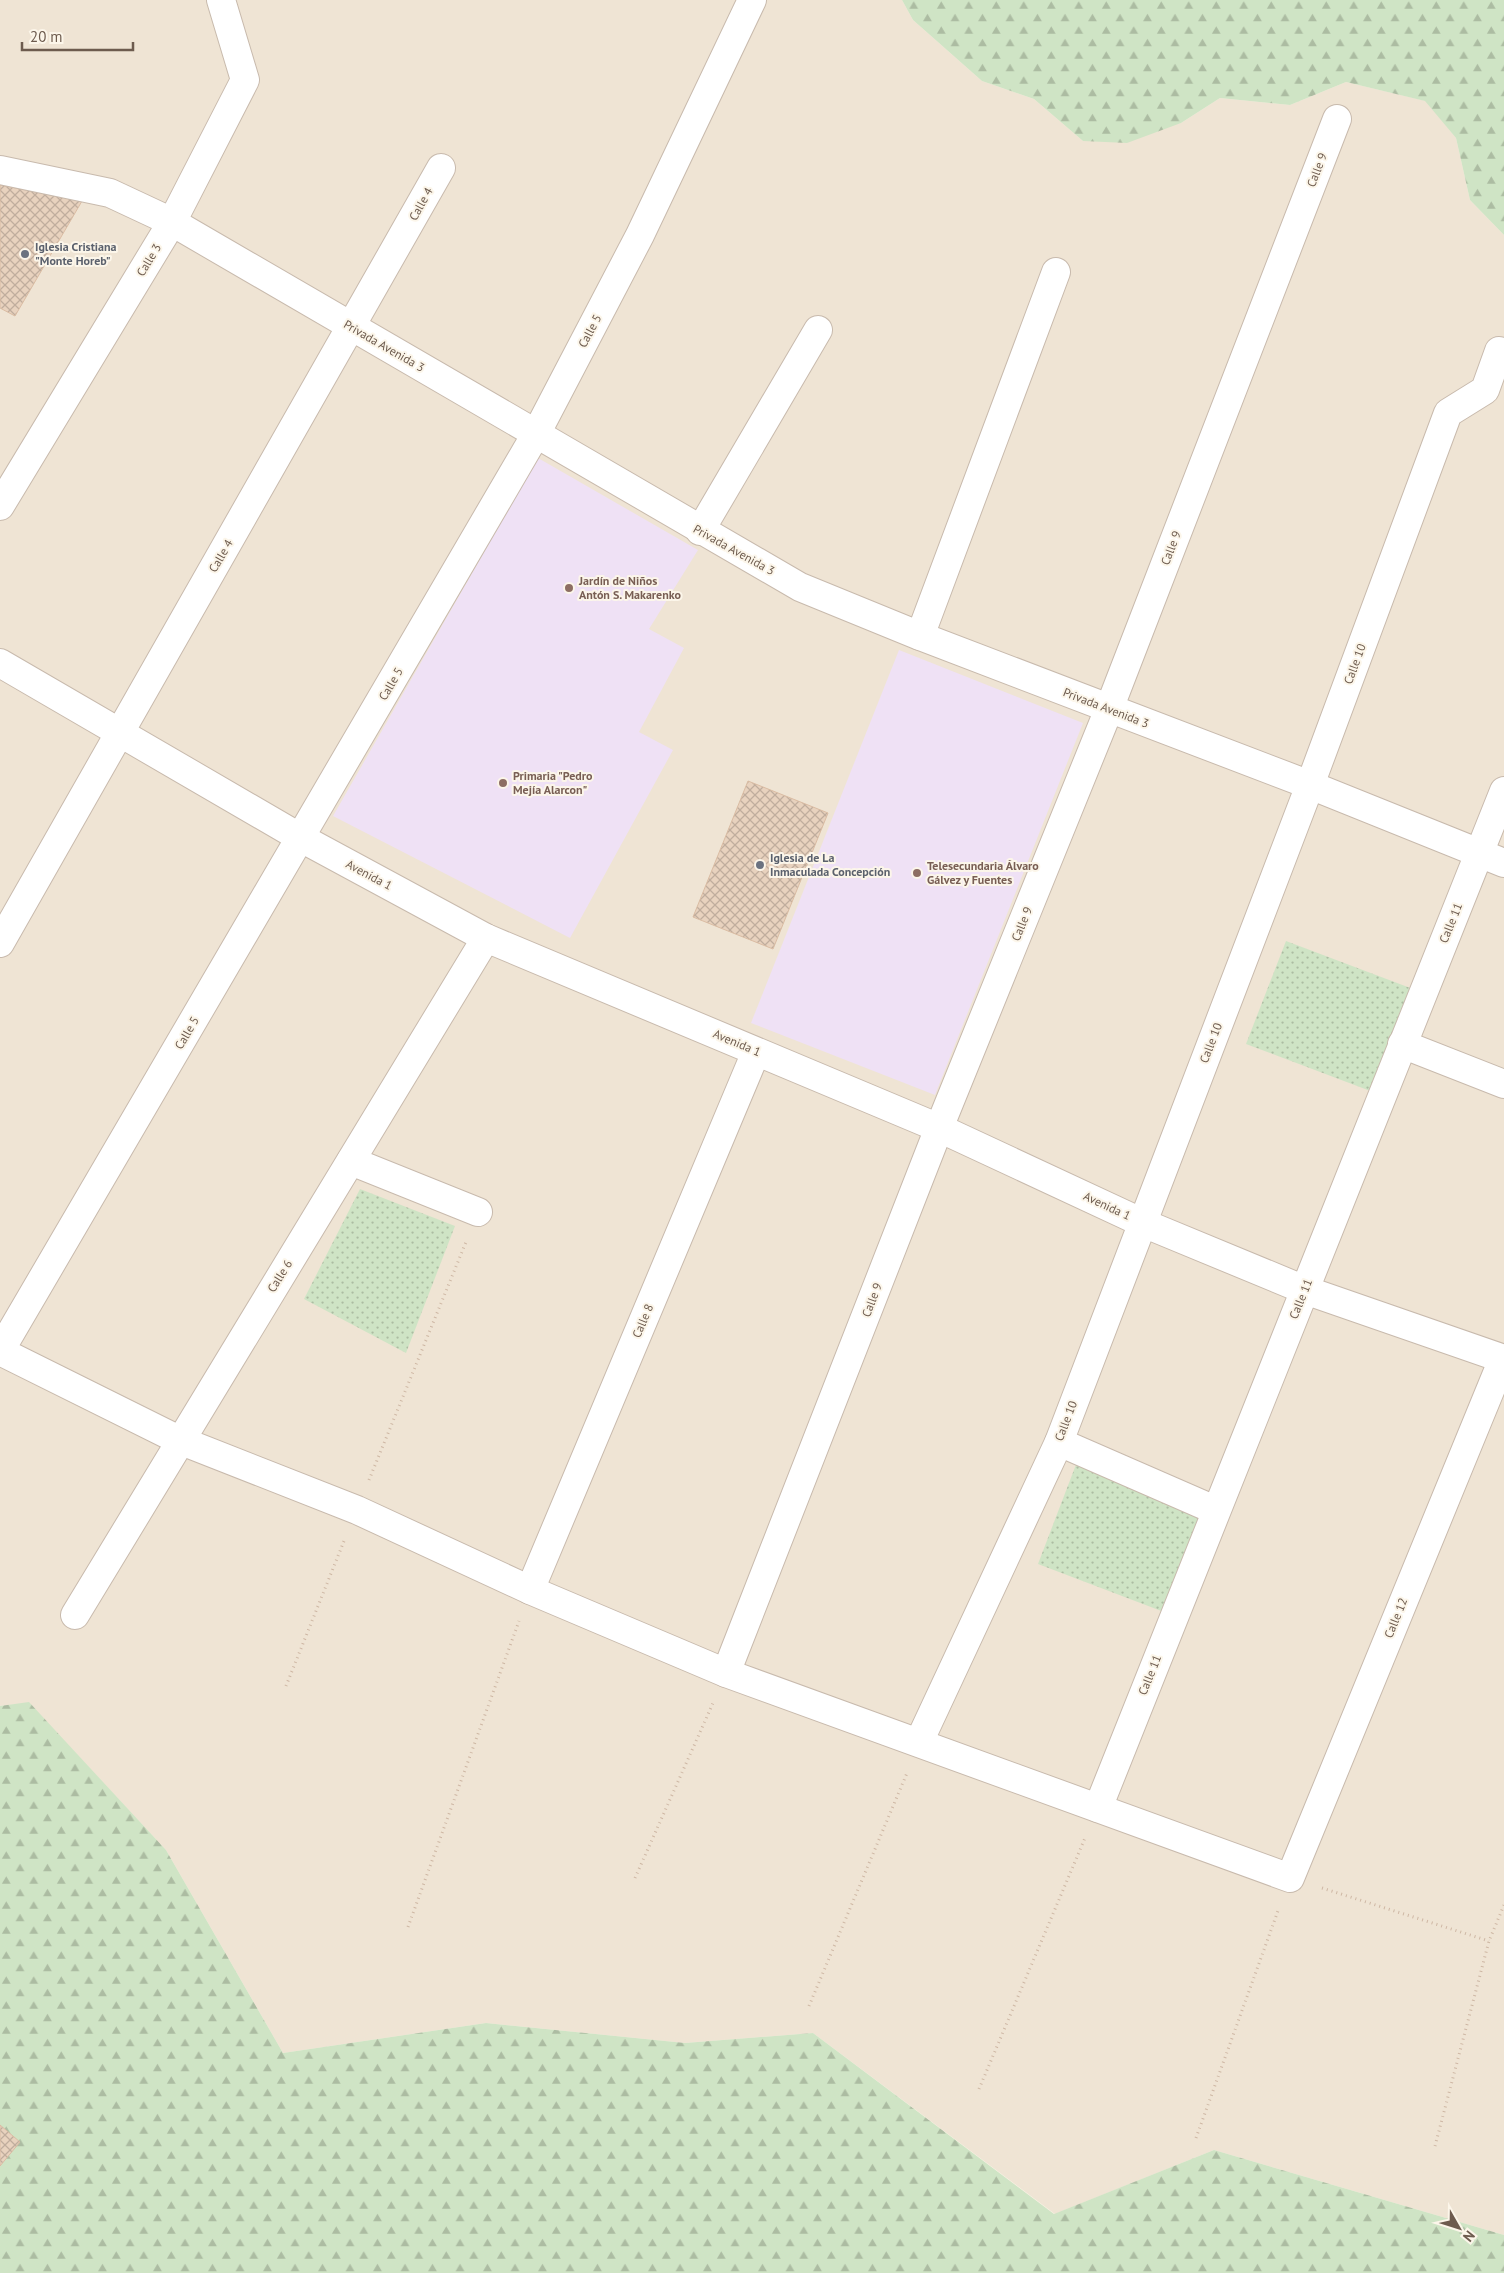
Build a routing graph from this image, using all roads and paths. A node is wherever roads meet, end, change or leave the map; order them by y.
1 (221, 0) edge
2 (752, 0) edge
3 (1337, 119) dead end
4 (441, 168) dead end
5 (0, 170) edge
6 (172, 222) junction
7 (1056, 272) dead end
8 (352, 327) junction
9 (818, 330) dead end
10 (1499, 351) dead end
11 (536, 434) junction
12 (0, 506) edge
13 (700, 531) junction
14 (920, 636) junction
15 (0, 663) edge
16 (1109, 709) junction
17 (121, 731) junction
18 (1310, 785) junction
19 (1504, 791) edge
20 (301, 838) junction
21 (1492, 858) edge
22 (486, 938) junction
23 (0, 943) edge
24 (1402, 1044) junction
25 (756, 1052) junction
26 (1504, 1084) edge
27 (939, 1128) junction
28 (351, 1161) junction
29 (478, 1212) joint
30 (1143, 1223) junction
31 (1304, 1290) junction
32 (0, 1351) edge
33 (1503, 1359) edge
34 (179, 1440) junction
35 (1058, 1442) junction
36 (357, 1510) junction
37 (1215, 1510) junction
38 (530, 1590) junction
39 (75, 1615) dead end
40 (726, 1673) junction
41 (286, 1686) dead end
42 (920, 1742) junction
43 (1098, 1808) junction
44 (635, 1878) dead end
45 (1290, 1878) junction
46 (1504, 1905) edge
47 (408, 1927) dead end
48 (1489, 1941) junction
49 (809, 2006) dead end
50 (979, 2089) dead end
51 (1196, 2138) dead end
52 (1435, 2146) dead end

1 - 6 street, Calle 3
2 - 11 street, Calle 5
3 - 16 street, Calle 9
4 - 8 street, Calle 4
5 - 6 street, Privada Avenida 3
6 - 8 street, Privada Avenida 3
6 - 12 street, Calle 3
7 - 14 street
8 - 11 street, Privada Avenida 3
8 - 17 street, Calle 4
9 - 13 street
10 - 18 street, Calle 10
11 - 13 street, Privada Avenida 3
11 - 20 street, Calle 5
13 - 14 street, Privada Avenida 3
14 - 16 street, Privada Avenida 3
15 - 17 street, Avenida 1
16 - 18 street, Privada Avenida 3
16 - 27 street, Calle 9
17 - 20 street, Avenida 1
17 - 23 street, Calle 4
18 - 21 street, Privada Avenida 3
18 - 30 street, Calle 10
19 - 21 street, Calle 11
20 - 22 street, Avenida 1
20 - 32 street, Calle 5
21 - 24 street, Calle 11
22 - 25 street, Avenida 1
22 - 28 street, Calle 6
24 - 26 street
24 - 31 street, Calle 11
25 - 27 street, Avenida 1
25 - 38 street, Calle 8
27 - 30 street, Avenida 1
27 - 40 street, Calle 9
28 - 29 street
28 - 34 street, Calle 6
29 - 36 path
30 - 31 street, Avenida 1
30 - 35 street, Calle 10
31 - 33 street, Avenida 1
31 - 37 street, Calle 11
32 - 34 street
33 - 45 street, Calle 12
34 - 36 street
34 - 39 street, Calle 6
35 - 37 street
35 - 42 street, Calle 10
36 - 38 street
36 - 41 path
37 - 43 street, Calle 11
38 - 40 street
38 - 47 path
40 - 42 street
40 - 44 path
42 - 43 street
42 - 49 path
43 - 45 street
43 - 50 path
45 - 48 path
45 - 51 path
46 - 48 path
48 - 52 path

